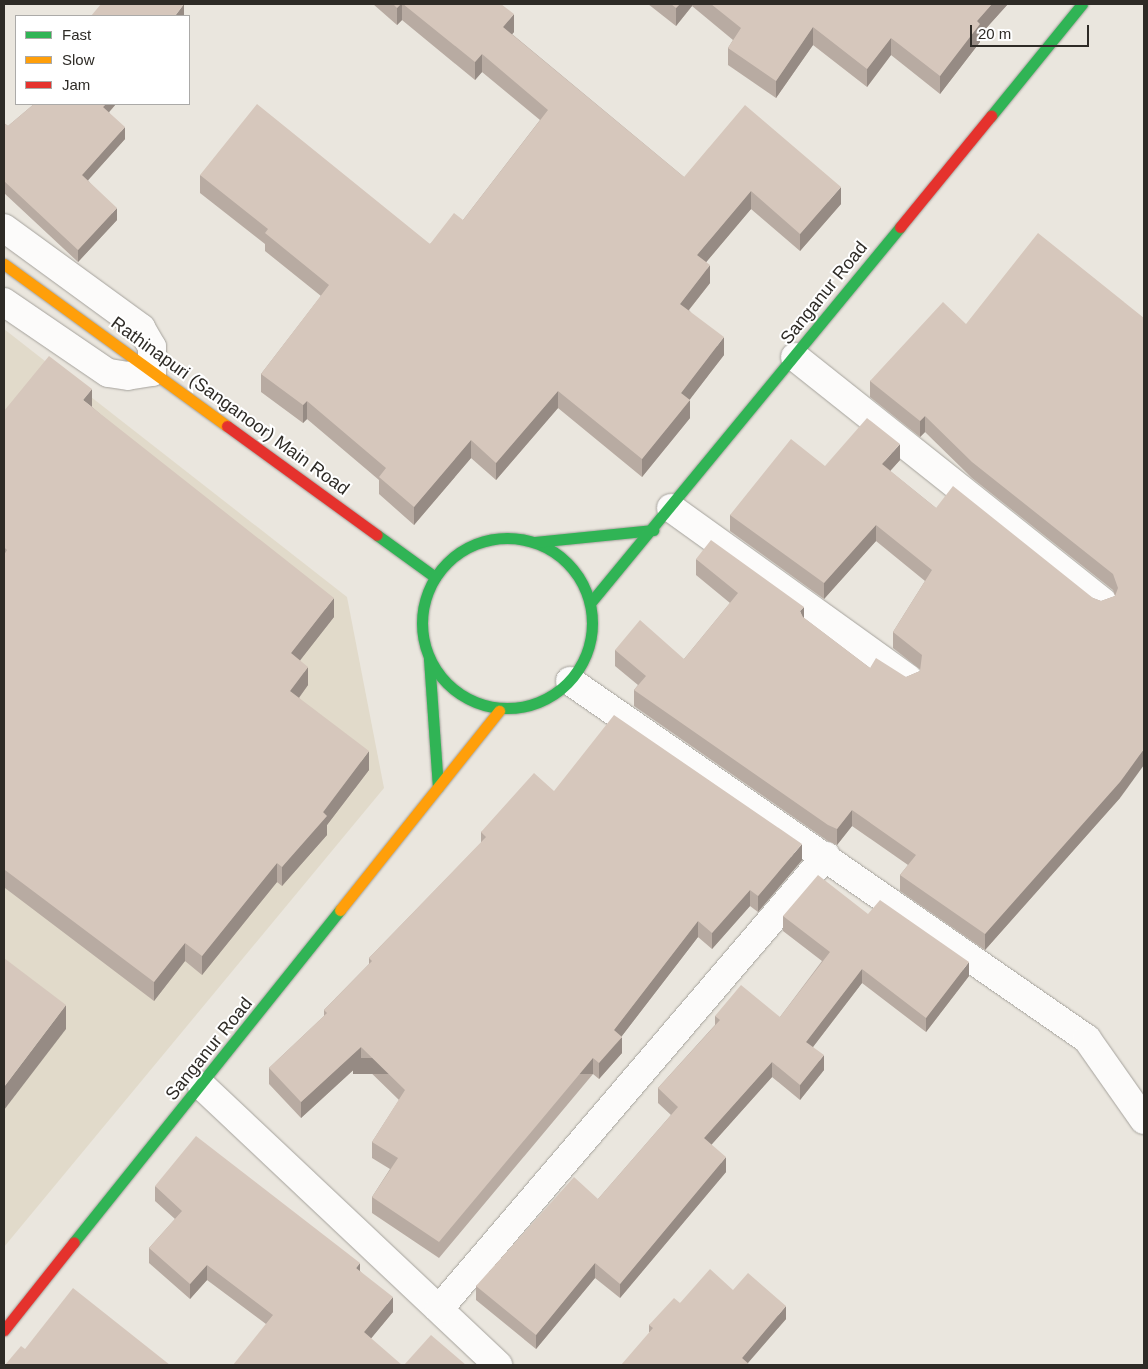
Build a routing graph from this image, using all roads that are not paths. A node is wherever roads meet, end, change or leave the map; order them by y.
1 (1082, 4) edge
2 (4, 228) edge
3 (4, 264) edge
4 (4, 302) edge
5 (795, 357) junction
6 (152, 372) junction
7 (672, 508) junction
8 (653, 530) junction
9 (535, 542) junction
10 (435, 576) junction
11 (591, 602) junction
12 (1103, 602) edge
13 (429, 658) junction
14 (908, 678) edge
15 (570, 681) junction
16 (499, 711) junction
17 (438, 787) junction
18 (826, 856) junction
19 (202, 1086) junction
20 (1144, 1120) edge
21 (439, 1309) junction
22 (4, 1330) edge
23 (498, 1365) edge

1 - 5 main road, Sanganur Road
2 - 6 street
3 - 6 main road, Rathinapuri (Sanganoor) Main Road
4 - 6 street
5 - 7 main road, Sanganur Road
5 - 12 street
6 - 10 main road, Rathinapuri (Sanganoor) Main Road
7 - 8 main road, Sanganur Road
7 - 14 street
8 - 9 main road
8 - 11 main road, Sanganur Road
9 - 10 main road
9 - 11 main road
10 - 13 main road
11 - 15 main road
13 - 16 main road
13 - 17 main road
15 - 16 main road
15 - 18 street
16 - 17 main road, Sanganur Road
17 - 19 main road, Sanganur Road
18 - 20 street
18 - 21 street
19 - 21 street
19 - 22 main road, Sanganur Road
21 - 23 street

